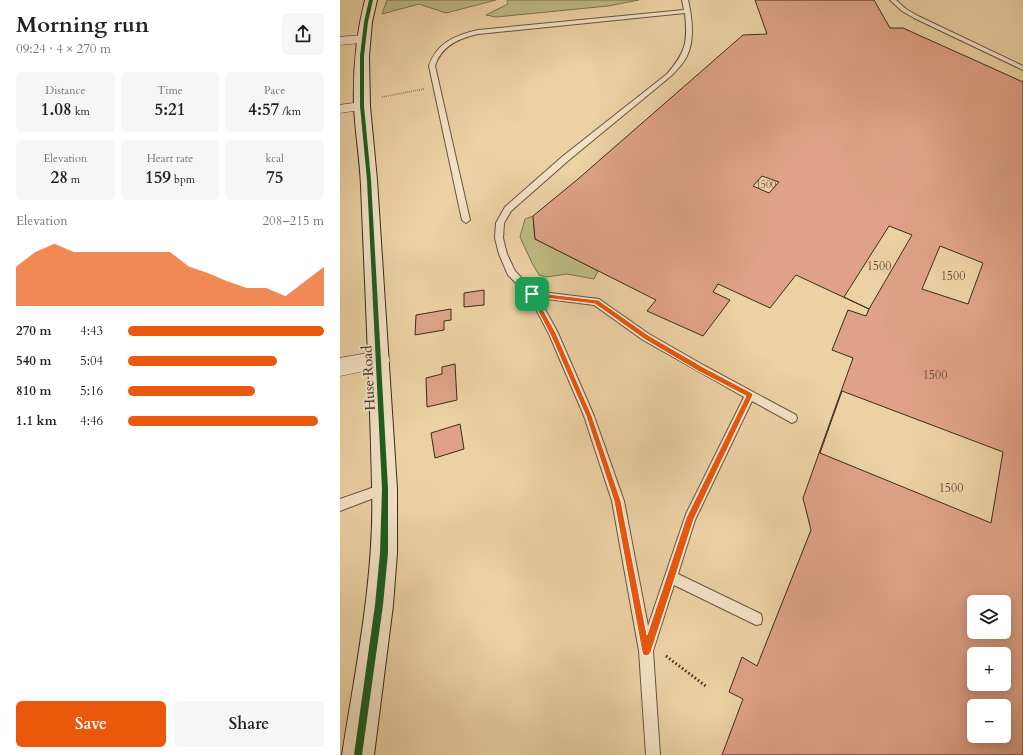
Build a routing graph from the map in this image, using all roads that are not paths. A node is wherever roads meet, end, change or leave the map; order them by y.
1 (371, 0) edge
2 (685, 0) edge
3 (893, 0) edge
4 (688, 11) junction
5 (364, 39) junction
6 (340, 41) edge
7 (1023, 68) edge
8 (369, 102) junction
9 (340, 109) edge
10 (466, 220) dead end
11 (532, 294) junction
12 (380, 360) junction
13 (340, 367) edge
14 (750, 395) junction
15 (792, 418) dead end
16 (385, 488) junction
17 (340, 505) edge
18 (671, 577) junction
19 (756, 619) dead end
20 (648, 648) junction
21 (358, 755) edge
22 (653, 755) edge

1 - 5 street, Huse Road
2 - 4 lane
3 - 7 lane
4 - 10 lane
4 - 11 lane
5 - 6 street
5 - 8 street, Huse Road
8 - 9 street
8 - 12 street, Huse Road
11 - 14 lane
11 - 20 lane
12 - 13 street
12 - 16 street, Huse Road
14 - 15 lane
14 - 18 lane
16 - 17 lane
16 - 21 street, Huse Road
18 - 19 lane
18 - 20 lane
20 - 22 lane

